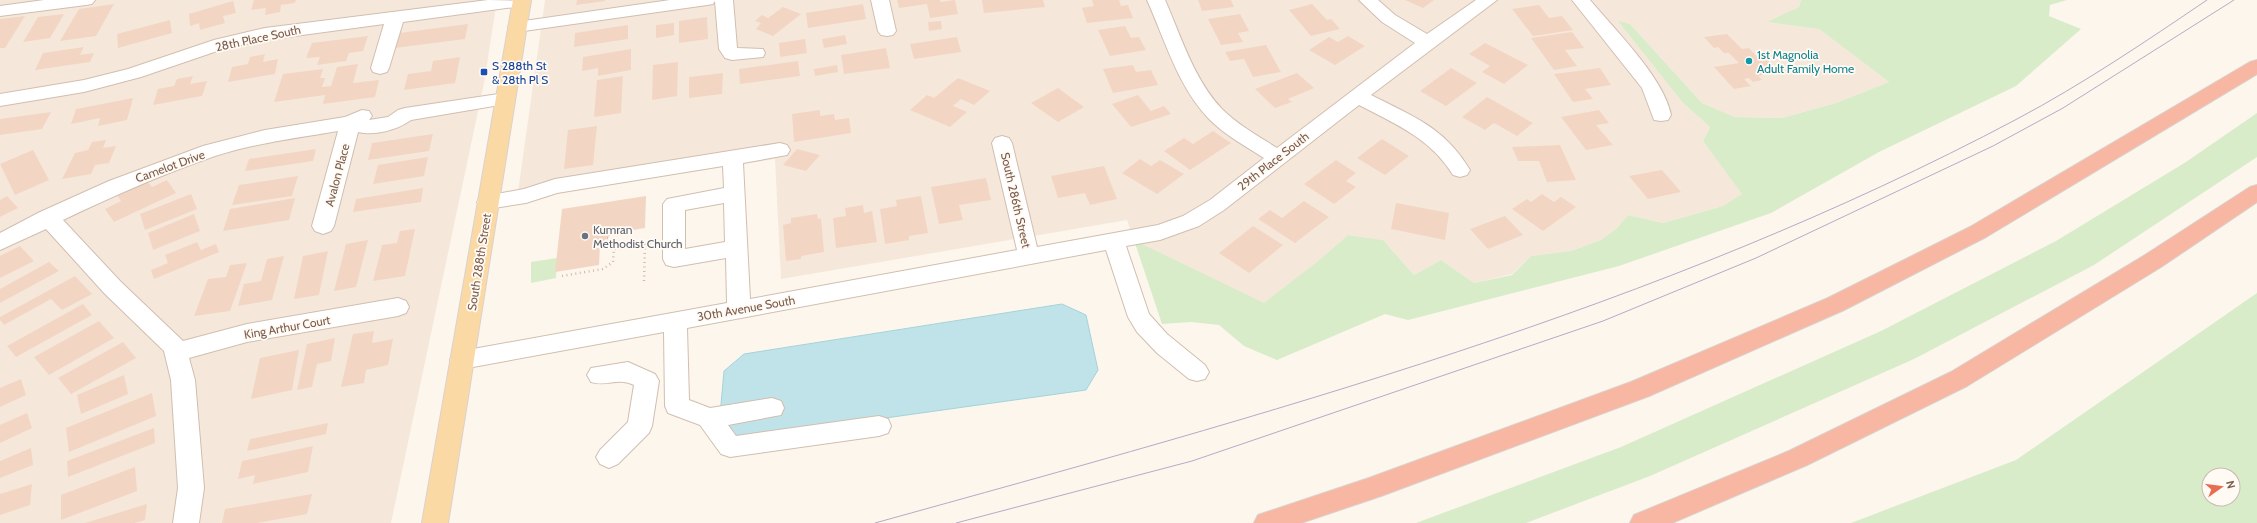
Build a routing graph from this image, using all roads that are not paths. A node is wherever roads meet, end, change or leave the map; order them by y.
1 (86, 0) edge
2 (522, 0) edge
3 (707, 0) edge
4 (724, 0) edge
5 (880, 0) edge
6 (1156, 0) edge
7 (1368, 0) edge
8 (1488, 0) edge
9 (1581, 0) edge
10 (0, 11) edge
11 (395, 17) junction
12 (518, 27) junction
13 (887, 31) dead end
14 (1428, 42) junction
15 (756, 53) dead end
16 (2257, 66) edge
17 (380, 68) dead end
18 (1359, 97) junction
19 (505, 99) junction
20 (0, 100) edge
21 (1661, 115) dead end
22 (350, 123) junction
23 (1002, 143) dead end
24 (780, 150) dead end
25 (1277, 157) junction
26 (732, 158) junction
27 (1460, 170) dead end
28 (2257, 192) edge
29 (734, 194) junction
30 (488, 202) junction
31 (48, 217) junction
32 (323, 226) dead end
33 (1114, 241) junction
34 (0, 242) edge
35 (737, 248) junction
36 (1029, 257) junction
37 (398, 307) dead end
38 (740, 310) junction
39 (675, 321) junction
40 (177, 352) junction
41 (676, 355) junction
42 (462, 360) junction
43 (1197, 372) dead end
44 (599, 375) dead end
45 (647, 381) junction
46 (772, 408) dead end
47 (709, 418) junction
48 (879, 426) dead end
49 (609, 457) dead end
50 (186, 523) edge
51 (435, 523) edge
52 (1267, 523) edge
53 (1643, 523) edge

1 - 10 street
2 - 11 street, 28th Place South
2 - 12 main road, South 288th Street
3 - 12 street
4 - 15 street
5 - 13 street
6 - 25 street
7 - 14 street
8 - 14 street, 29th Place South
9 - 21 street
11 - 17 street
11 - 20 street, 28th Place South
12 - 19 main road, South 288th Street
14 - 18 street, 29th Place South
16 - 52 highway
18 - 25 street, 29th Place South
18 - 27 street
19 - 22 street, Camelot Drive
19 - 30 main road, South 288th Street
22 - 31 street, Camelot Drive
22 - 32 street, Avalon Place
23 - 36 street, South 286th Street
24 - 26 street
25 - 33 street, 29th Place South
26 - 29 street
26 - 30 street
28 - 53 highway
29 - 35 street
29 - 35 street
30 - 42 main road, South 288th Street
31 - 34 street, Camelot Drive
31 - 40 street
33 - 36 street, 29th Place South
33 - 43 street
35 - 38 street
36 - 38 street, 30th Avenue South
37 - 40 street, King Arthur Court
38 - 39 street, 30th Avenue South
39 - 41 street
39 - 42 street, 30th Avenue South
40 - 50 street
41 - 45 street
41 - 47 street
42 - 51 main road, South 288th Street
44 - 45 street
45 - 49 street
46 - 47 street
47 - 48 street

